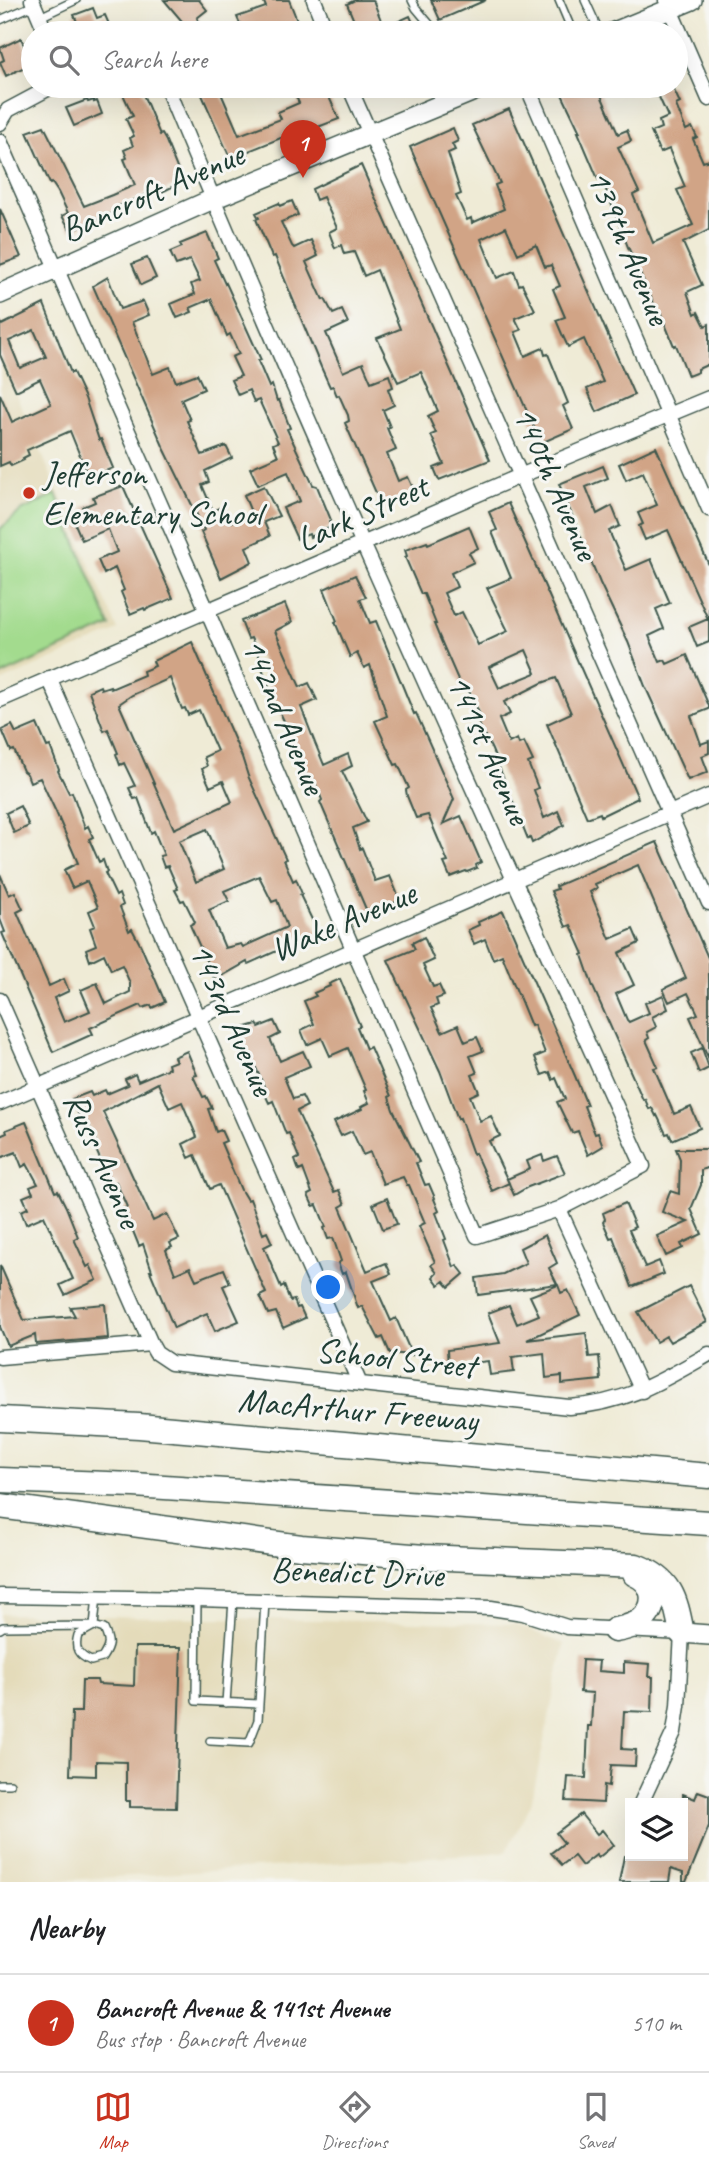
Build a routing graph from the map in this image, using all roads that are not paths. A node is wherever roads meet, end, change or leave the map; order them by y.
1 (76, 0) edge
2 (314, 0) edge
3 (412, 0) edge
4 (559, 0) edge
5 (585, 0) edge
6 (692, 0) edge
7 (668, 5) edge
8 (35, 7) edge
9 (0, 20) edge
10 (322, 21) edge
11 (427, 21) edge
12 (568, 21) edge
13 (595, 21) edge
14 (636, 21) edge
15 (688, 51) edge
16 (30, 98) edge
17 (171, 98) edge
18 (354, 98) edge
19 (446, 98) edge
20 (532, 98) edge
21 (709, 99) edge
22 (0, 123) edge
23 (369, 133) junction
24 (0, 141) edge
25 (213, 199) junction
26 (56, 269) junction
27 (0, 294) edge
28 (709, 398) edge
29 (668, 415) junction
30 (520, 476) junction
31 (709, 509) edge
32 (365, 544) junction
33 (207, 612) junction
34 (49, 678) junction
35 (0, 699) edge
36 (709, 796) edge
37 (667, 813) junction
38 (515, 880) junction
39 (709, 904) edge
40 (352, 950) junction
41 (0, 1000) edge
42 (197, 1016) junction
43 (38, 1086) junction
44 (0, 1102) edge
45 (559, 1209) junction
46 (151, 1345) junction
47 (709, 1354) edge
48 (0, 1357) edge
49 (360, 1384) junction
50 (642, 1391) junction
51 (0, 1419) edge
52 (709, 1476) edge
53 (0, 1480) edge
54 (0, 1506) edge
55 (709, 1523) edge
56 (554, 1563) junction
57 (0, 1596) edge
58 (97, 1597) junction
59 (197, 1599) junction
60 (233, 1600) junction
61 (265, 1601) junction
62 (94, 1626) junction
63 (0, 1629) edge
64 (615, 1630) junction
65 (682, 1633) junction
66 (709, 1635) edge
67 (226, 1703) junction
68 (259, 1704) junction
69 (210, 1741) dead end
70 (0, 1784) edge
71 (10, 1784) dead end
72 (643, 1798) edge

1 - 8 lane
2 - 10 street
3 - 11 lane
4 - 12 lane
5 - 13 lane
6 - 7 main road
7 - 14 main road
8 - 9 lane
15 - 21 street
16 - 22 street
17 - 25 street, 141st Avenue
18 - 23 street, 140th Avenue
19 - 23 main road, Bancroft Avenue
20 - 29 street, 139th Avenue
23 - 25 main road, Bancroft Avenue
23 - 30 street, 140th Avenue
24 - 26 street, 142nd Avenue
25 - 26 main road, Bancroft Avenue
25 - 32 street, 141st Avenue
26 - 27 main road, Bancroft Avenue
26 - 33 street, 142nd Avenue
28 - 29 street, Lark Street
29 - 30 street, Lark Street
29 - 31 street, 139th Avenue
30 - 32 street, Lark Street
30 - 37 street, 140th Avenue
32 - 33 street, Lark Street
32 - 38 street, 141st Avenue
33 - 34 street, Lark Street
33 - 40 street, 142nd Avenue
34 - 35 street, Lark Street
34 - 42 street, 143rd Avenue
36 - 37 street, Wake Avenue
37 - 38 street, Wake Avenue
37 - 39 street, 140th Avenue
38 - 40 street, Wake Avenue
38 - 45 street, 141st Avenue
40 - 42 street, Wake Avenue
40 - 45 street, 142nd Avenue
41 - 43 street, Russ Avenue
42 - 43 street, Wake Avenue
42 - 49 street, 143rd Avenue
43 - 44 street, Wake Avenue
43 - 46 street, Russ Avenue
45 - 50 street
46 - 48 street
46 - 49 street, School Street
47 - 50 street, School Street
49 - 50 street, School Street
51 - 52 highway, MacArthur Freeway
53 - 55 highway
54 - 56 highway
56 - 64 highway
56 - 65 highway
57 - 58 street, Benedict Drive
58 - 59 street, Benedict Drive
58 - 62 lane
59 - 60 street, Benedict Drive
59 - 67 lane
60 - 61 street, Benedict Drive
60 - 67 lane
61 - 64 street, Benedict Drive
61 - 68 lane
62 - 62 lane
62 - 63 lane
64 - 65 street, Benedict Drive
65 - 66 main road, Benedict Drive
65 - 72 street
67 - 68 lane
68 - 69 lane
70 - 71 lane

